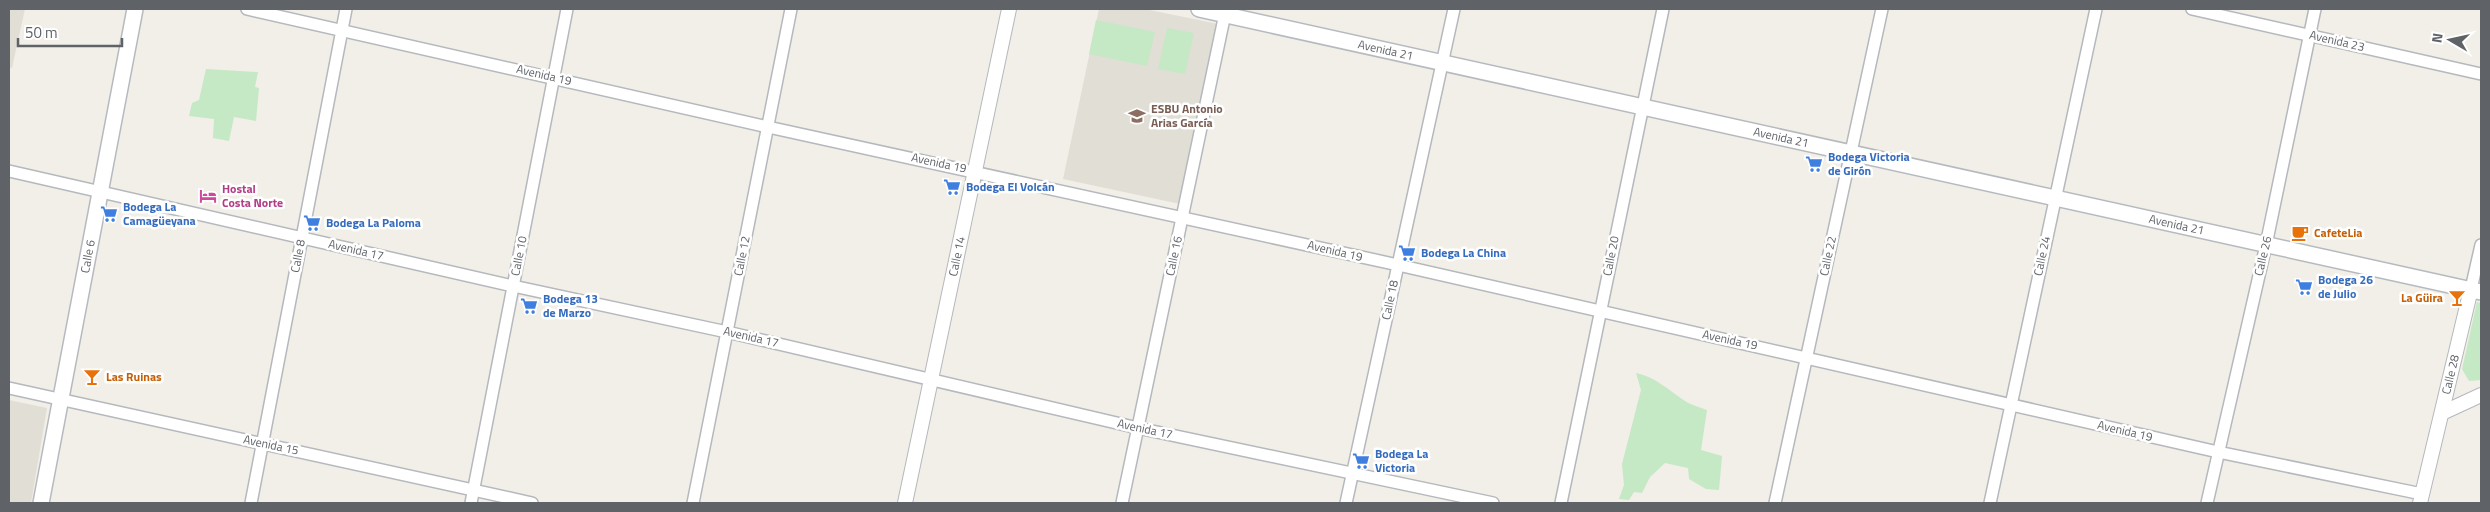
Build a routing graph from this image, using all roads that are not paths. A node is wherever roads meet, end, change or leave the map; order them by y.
1 (135, 9) edge
2 (247, 9) edge
3 (346, 9) edge
4 (567, 9) edge
5 (790, 9) edge
6 (1009, 9) edge
7 (1200, 9) edge
8 (1454, 9) edge
9 (1663, 9) edge
10 (1882, 9) edge
11 (2096, 9) edge
12 (2192, 9) edge
13 (2315, 9) edge
14 (1226, 12) edge
15 (342, 30) junction
16 (2310, 35) junction
17 (1442, 63) junction
18 (2481, 74) edge
19 (554, 77) junction
20 (1642, 106) junction
21 (768, 127) junction
22 (1851, 153) junction
23 (9, 171) edge
24 (975, 171) junction
25 (100, 192) junction
26 (2054, 197) junction
27 (1183, 217) junction
28 (302, 238) junction
29 (2266, 245) junction
30 (2481, 245) edge
31 (1398, 265) junction
32 (513, 286) junction
33 (2476, 291) edge
34 (1600, 312) junction
35 (727, 332) junction
36 (1806, 357) junction
37 (931, 381) junction
38 (9, 388) edge
39 (2481, 395) edge
40 (61, 399) junction
41 (2010, 404) junction
42 (2442, 413) junction
43 (1138, 428) junction
44 (262, 443) junction
45 (2218, 452) junction
46 (1353, 472) junction
47 (474, 490) junction
48 (2421, 498) edge
49 (41, 503) edge
50 (251, 503) edge
51 (471, 503) edge
52 (532, 503) edge
53 (693, 503) edge
54 (905, 503) edge
55 (1122, 503) edge
56 (1346, 503) edge
57 (1493, 503) edge
58 (1561, 503) edge
59 (1775, 503) edge
60 (1990, 503) edge
61 (2207, 503) edge

1 - 25 main road, Calle 6
2 - 15 street, Avenida 19
3 - 15 street, Calle 8
4 - 19 street, Calle 10
5 - 21 street, Calle 12
6 - 24 street, Calle 14
7 - 14 main road, Avenida 21
8 - 17 street, Calle 18
9 - 20 street, Calle 20
10 - 22 street, Calle 22
11 - 26 street, Calle 24
12 - 16 street, Avenida 23
13 - 16 street, Calle 26
14 - 17 main road, Avenida 21
14 - 27 street, Calle 16
15 - 19 street, Avenida 19
15 - 28 street, Calle 8
16 - 18 street, Avenida 23
16 - 29 street, Calle 26
17 - 20 main road, Avenida 21
17 - 31 street, Calle 18
19 - 21 street, Avenida 19
19 - 32 street, Calle 10
20 - 22 main road, Avenida 21
20 - 34 street, Calle 20
21 - 24 street, Avenida 19
21 - 35 street, Calle 12
22 - 26 main road, Avenida 21
22 - 36 street, Calle 22
23 - 25 street, Avenida 17
24 - 27 street, Avenida 19
24 - 37 street, Calle 14
25 - 28 street, Avenida 17
25 - 40 main road, Calle 6
26 - 29 main road, Avenida 21
26 - 41 street, Calle 24
27 - 31 street, Avenida 19
27 - 43 street, Calle 16
28 - 32 street, Avenida 17
28 - 44 street, Calle 8
29 - 33 main road, Avenida 21
29 - 45 street, Calle 26
30 - 33 street, Calle 28
31 - 34 street, Avenida 19
31 - 46 street, Calle 18
32 - 35 street, Avenida 17
32 - 47 street, Calle 10
33 - 42 street, Calle 28
34 - 36 street, Avenida 19
34 - 58 street, Calle 20
35 - 37 street, Avenida 17
35 - 53 street, Calle 12
36 - 41 street, Avenida 19
36 - 59 street, Calle 22
37 - 43 street, Avenida 17
37 - 54 street, Calle 14
38 - 40 street, Avenida 15
39 - 42 street
40 - 44 street, Avenida 15
40 - 49 main road, Calle 6
41 - 45 street, Avenida 19
41 - 60 street, Calle 24
42 - 48 street, Calle 28
43 - 46 street, Avenida 17
43 - 55 street, Calle 16
44 - 47 street, Avenida 15
44 - 50 street, Calle 8
45 - 48 street, Avenida 19
45 - 61 street, Calle 26
46 - 56 street, Calle 18
46 - 57 street, Avenida 17
47 - 51 street, Calle 10
47 - 52 street, Avenida 15

